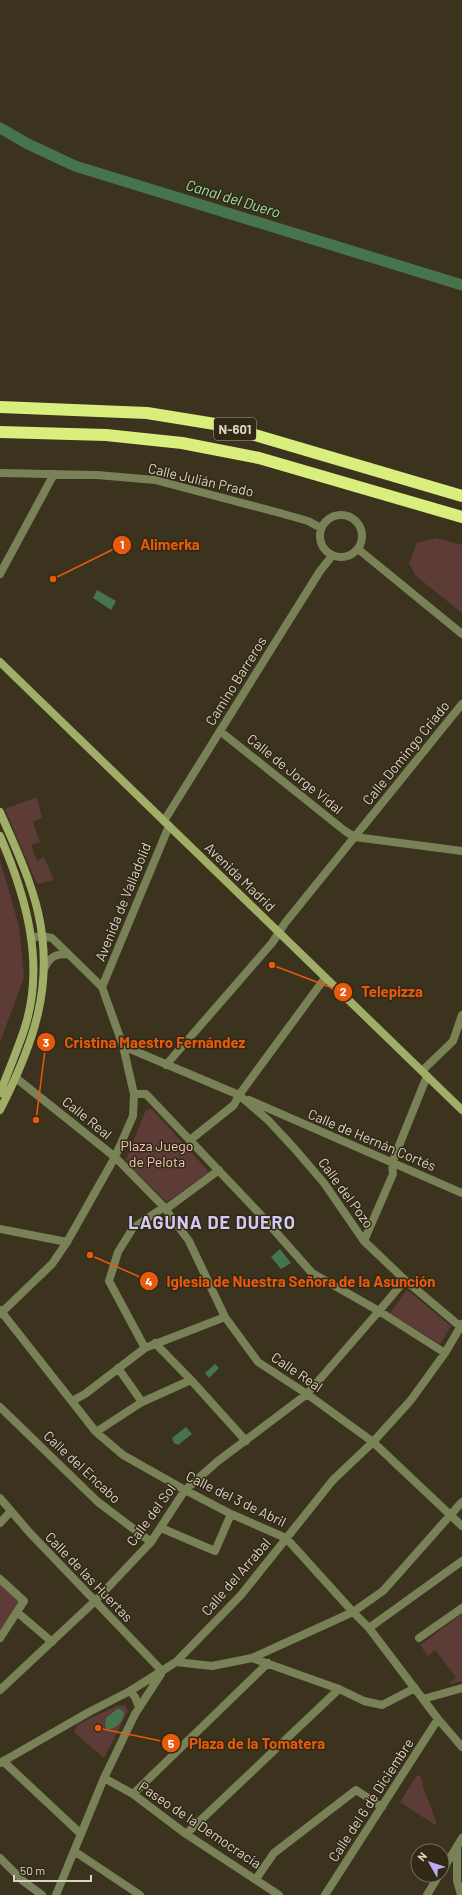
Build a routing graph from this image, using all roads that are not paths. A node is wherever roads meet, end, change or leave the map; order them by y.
1 (0, 407) edge
2 (0, 432) edge
3 (0, 473) edge
4 (54, 474) junction
5 (462, 496) edge
6 (462, 517) edge
7 (321, 528) junction
8 (358, 549) junction
9 (332, 556) junction
10 (0, 574) edge
11 (462, 634) edge
12 (0, 662) edge
13 (462, 704) edge
14 (220, 731) junction
15 (0, 812) edge
16 (166, 824) junction
17 (0, 836) edge
18 (356, 837) junction
19 (462, 851) edge
20 (279, 933) junction
21 (41, 936) junction
22 (31, 938) junction
23 (68, 954) junction
24 (44, 969) junction
25 (325, 978) junction
26 (102, 987) junction
27 (462, 1015) edge
28 (123, 1046) junction
29 (166, 1065) junction
30 (424, 1074) junction
31 (16, 1078) junction
32 (0, 1093) edge
33 (134, 1094) junction
34 (239, 1095) junction
35 (461, 1107) edge
36 (0, 1110) edge
37 (272, 1111) junction
38 (268, 1120) junction
39 (190, 1140) junction
40 (115, 1157) junction
41 (392, 1162) junction
42 (219, 1170) junction
43 (462, 1193) edge
44 (165, 1208) junction
45 (0, 1229) edge
46 (364, 1241) junction
47 (66, 1242) junction
48 (405, 1280) junction
49 (379, 1311) junction
50 (1, 1312) edge
51 (224, 1317) junction
52 (461, 1327) edge
53 (155, 1344) junction
54 (145, 1348) junction
55 (445, 1353) junction
56 (118, 1368) junction
57 (191, 1380) junction
58 (307, 1394) junction
59 (72, 1401) junction
60 (142, 1402) junction
61 (0, 1407) edge
62 (96, 1432) junction
63 (246, 1440) junction
64 (373, 1442) junction
65 (185, 1490) junction
66 (0, 1498) edge
67 (462, 1502) edge
68 (11, 1511) junction
69 (231, 1514) junction
70 (450, 1515) junction
71 (0, 1523) edge
72 (462, 1526) edge
73 (161, 1528) junction
74 (286, 1538) junction
75 (151, 1542) junction
76 (462, 1561) edge
77 (0, 1579) edge
78 (95, 1601) junction
79 (462, 1608) edge
80 (17, 1612) junction
81 (353, 1612) junction
82 (369, 1628) junction
83 (0, 1638) edge
84 (419, 1638) dead end
85 (52, 1642) junction
86 (252, 1658) junction
87 (176, 1662) junction
88 (268, 1663) junction
89 (162, 1671) junction
90 (415, 1688) junction
91 (462, 1688) edge
92 (339, 1689) junction
93 (0, 1690) edge
94 (130, 1691) junction
95 (423, 1699) junction
96 (139, 1707) junction
97 (438, 1719) junction
98 (462, 1747) edge
99 (2, 1762) edge
100 (104, 1778) junction
101 (133, 1794) junction
102 (382, 1807) junction
103 (81, 1834) junction
104 (186, 1834) junction
105 (462, 1838) edge
106 (458, 1847) junction
107 (74, 1851) junction
108 (0, 1858) edge
109 (450, 1859) edge
110 (256, 1879) junction
111 (434, 1883) edge
112 (42, 1895) edge
113 (56, 1895) edge
114 (140, 1895) edge
115 (279, 1895) edge
116 (325, 1895) edge
117 (426, 1895) edge
118 (461, 1895) edge

1 - 5 highway, N-601
2 - 6 highway, N-601
3 - 4 street, Calle Julián Prado
4 - 7 street, Calle Julián Prado
4 - 10 street
7 - 8 street
7 - 9 street
8 - 9 street
8 - 11 street
9 - 14 street, Camino Barreros
12 - 16 main road, Avenida Madrid
13 - 18 street, Calle Domingo Criado
14 - 16 street, Camino Barreros
14 - 18 street, Calle de Jorge Vidal
15 - 21 main road
16 - 20 main road, Avenida Madrid
16 - 26 street, Avenida de Valladolid
17 - 22 main road
18 - 19 street
18 - 20 street, Calle Domingo Criado
20 - 25 main road, Avenida Madrid
20 - 29 street, Calle Domingo Criado
21 - 22 street
21 - 23 street
21 - 24 main road
22 - 32 main road
23 - 24 street
23 - 26 street
24 - 31 main road
25 - 30 main road, Avenida Madrid
25 - 34 street
26 - 28 street
27 - 30 street
28 - 29 street
28 - 33 street
29 - 34 street
30 - 35 main road, Avenida Madrid
30 - 41 street
31 - 36 main road
31 - 40 street, Calle Real
33 - 39 street
33 - 40 street
34 - 37 street, Calle de Hernán Cortés
34 - 38 street, Calle del Pozo
34 - 39 street
37 - 38 street
37 - 41 street, Calle de Hernán Cortés
38 - 46 street, Calle del Pozo
39 - 42 street
40 - 44 street, Calle Real
40 - 47 street
41 - 43 street, Calle de Hernán Cortés
41 - 46 street
42 - 44 street
42 - 49 street
44 - 51 street, Calle Real
44 - 54 street
45 - 47 street
46 - 48 street, Calle del Pozo
47 - 50 street
48 - 49 street, Calle del Sol
48 - 52 street, Calle del Pozo
49 - 55 street
49 - 58 street, Calle del Sol
50 - 59 street, Calle del 3 de Abril
51 - 53 street
51 - 58 street, Calle Real
52 - 55 street, Calle del Arrabal
53 - 54 street
53 - 57 street
54 - 56 street
55 - 64 street, Calle del Arrabal
56 - 59 street
56 - 60 street
57 - 60 street
57 - 63 street
58 - 63 street, Calle del Sol
58 - 64 street, Calle Real
59 - 62 street, Calle del 3 de Abril
60 - 62 street
61 - 75 street, Calle del Encabo
62 - 65 street, Calle del 3 de Abril
63 - 65 street, Calle del Sol
64 - 70 street, Calle Real
64 - 74 street, Calle del Arrabal
65 - 69 street, Calle del 3 de Abril
65 - 73 street, Calle del Sol
66 - 68 street, Calle de las Huertas
67 - 70 street
68 - 71 street
68 - 78 street, Calle de las Huertas
69 - 73 street
69 - 74 street, Calle del 3 de Abril
70 - 72 street, Calle Real
70 - 81 street
73 - 75 street, Calle del Sol
74 - 81 street, Calle del 3 de Abril
74 - 87 street, Calle del Arrabal
75 - 78 street, Calle del Sol
76 - 82 street
77 - 80 street
78 - 85 street, Calle del Sol
78 - 89 street, Calle de las Huertas
79 - 84 street
80 - 83 street
80 - 85 street
81 - 82 street, Calle del 3 de Abril
81 - 86 street
82 - 90 street, Calle del 3 de Abril
85 - 93 street, Calle del Sol
86 - 87 street
86 - 88 street
87 - 89 street, Calle del Arrabal
88 - 92 street
88 - 101 street
89 - 94 street, Calle del Arrabal
89 - 96 street
90 - 92 street
90 - 95 street, Calle del 3 de Abril
91 - 95 street
92 - 104 street
94 - 96 street
94 - 99 street, Calle del Arrabal
95 - 97 street, Calle del 3 de Abril
96 - 100 street
97 - 98 street, Calle del 3 de Abril
97 - 102 street, Calle del 6 de Diciembre
99 - 103 street
100 - 101 street, Paseo de la Democracia
100 - 103 street
101 - 104 street, Paseo de la Democracia
102 - 110 street
102 - 116 street, Calle del 6 de Diciembre
103 - 107 street
104 - 110 street, Paseo de la Democracia
105 - 106 street
106 - 109 street
106 - 118 street
107 - 113 street
107 - 114 street
108 - 112 street
110 - 115 street, Paseo de la Democracia
111 - 117 street

